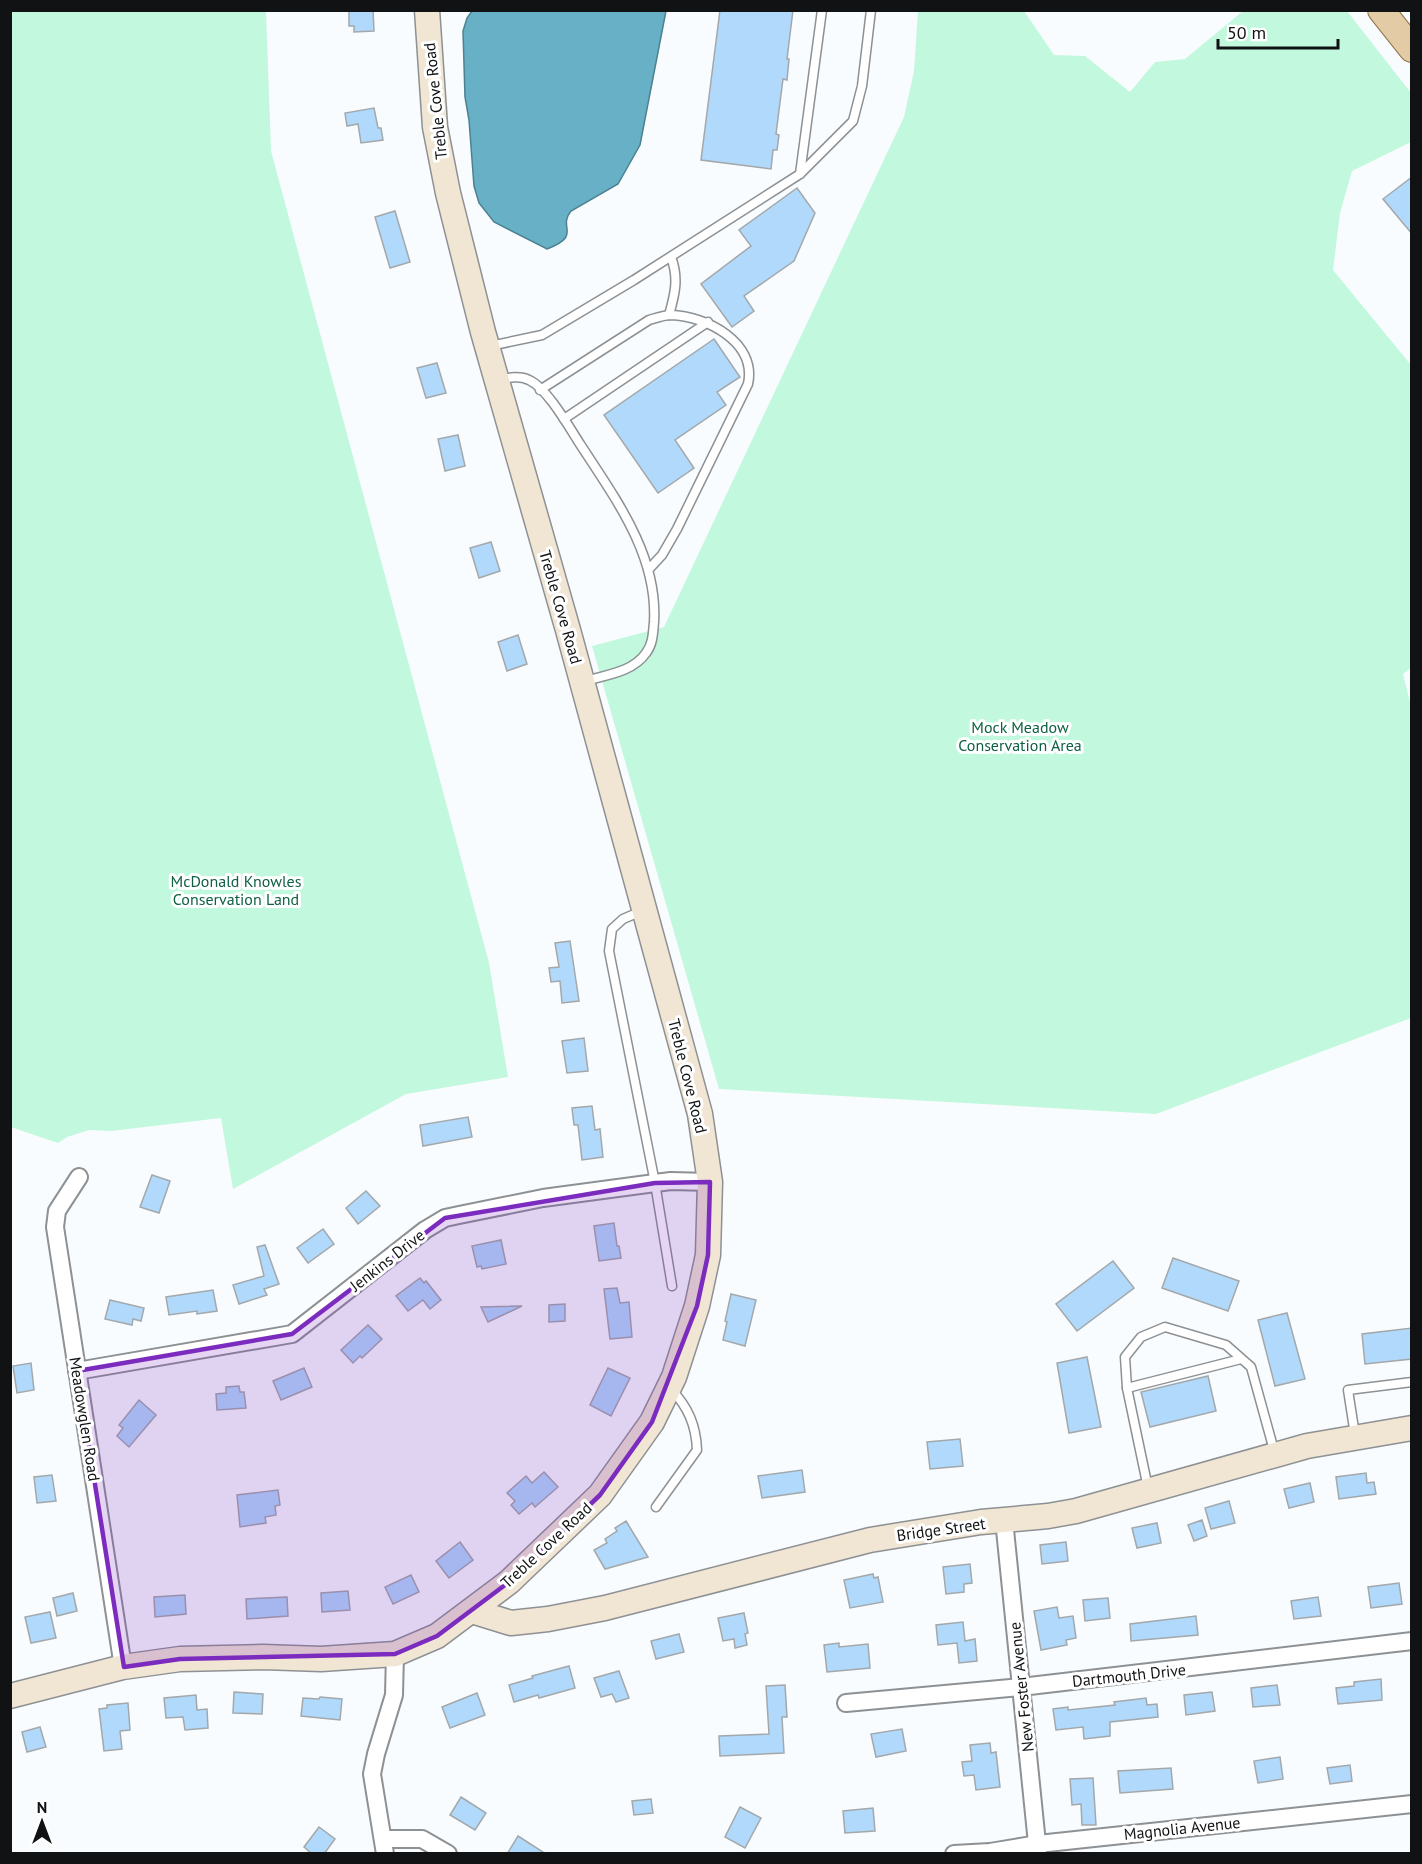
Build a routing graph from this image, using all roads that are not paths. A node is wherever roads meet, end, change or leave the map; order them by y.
1 (427, 10) edge
2 (822, 10) edge
3 (871, 10) edge
4 (1382, 10) edge
5 (1412, 49) edge
6 (800, 174) junction
7 (671, 257) junction
8 (669, 315) junction
9 (708, 322) junction
10 (487, 346) junction
11 (496, 380) junction
12 (540, 390) junction
13 (564, 419) junction
14 (650, 569) junction
15 (582, 682) junction
16 (644, 910) junction
17 (80, 1177) dead end
18 (710, 1182) junction
19 (655, 1183) junction
20 (672, 1286) dead end
21 (1241, 1359) junction
22 (77, 1371) junction
23 (1412, 1382) edge
24 (669, 1386) junction
25 (1127, 1388) junction
26 (1412, 1428) edge
27 (1355, 1438) junction
28 (1276, 1455) junction
29 (1148, 1490) junction
30 (656, 1507) dead end
31 (1004, 1520) junction
32 (472, 1611) junction
33 (1412, 1641) edge
34 (395, 1654) junction
35 (123, 1667) junction
36 (1021, 1687) junction
37 (10, 1696) edge
38 (846, 1703) dead end
39 (1412, 1804) edge
40 (384, 1846) edge
41 (1038, 1849) edge
42 (448, 1854) edge
43 (954, 1854) edge

1 - 10 main road, Treble Cove Road
2 - 6 lane
3 - 6 lane
4 - 5 main road
6 - 7 lane
7 - 8 lane
7 - 10 lane
8 - 9 lane
8 - 12 lane
9 - 13 lane
9 - 14 lane
10 - 11 main road, Treble Cove Road
11 - 12 lane
11 - 15 main road, Treble Cove Road
12 - 13 lane
13 - 14 lane
14 - 15 lane
15 - 16 main road, Treble Cove Road
16 - 18 main road, Treble Cove Road
16 - 19 lane
17 - 22 street, Meadowglen Road
18 - 19 street, Jenkins Drive
18 - 24 main road, Treble Cove Road
19 - 20 lane
19 - 22 street, Jenkins Drive
21 - 25 lane
21 - 25 lane
21 - 28 lane
22 - 35 street, Meadowglen Road
23 - 27 lane
24 - 30 lane
24 - 32 main road, Treble Cove Road
25 - 29 lane
26 - 27 main road, Bridge Street
27 - 28 main road, Bridge Street
28 - 29 main road, Bridge Street
29 - 31 main road, Bridge Street
31 - 32 main road, Bridge Street
31 - 36 street, New Foster Avenue
32 - 34 main road, Treble Cove Road
33 - 36 street, Dartmouth Drive
34 - 35 main road, Treble Cove Road
34 - 40 street
35 - 37 main road, Treble Cove Road
36 - 38 street, Dartmouth Drive
36 - 41 street, New Foster Avenue
39 - 41 street, Magnolia Avenue
40 - 42 street
41 - 43 street, Magnolia Avenue

